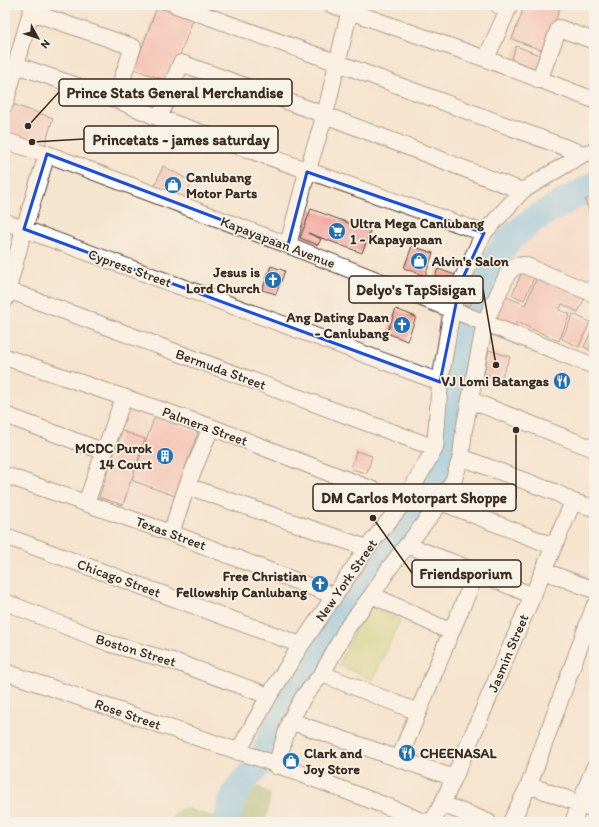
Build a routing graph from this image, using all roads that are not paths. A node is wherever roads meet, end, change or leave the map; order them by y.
1 (176, 5) edge
2 (332, 5) edge
3 (498, 5) edge
4 (350, 8) edge
5 (32, 9) edge
6 (594, 41) edge
7 (486, 59) junction
8 (338, 63) junction
9 (16, 65) junction
10 (539, 80) junction
11 (115, 99) junction
12 (594, 100) edge
13 (5, 104) edge
14 (325, 115) junction
15 (159, 118) junction
16 (5, 141) edge
17 (588, 153) edge
18 (48, 154) junction
19 (307, 172) junction
20 (522, 191) junction
21 (5, 222) edge
22 (24, 229) junction
23 (484, 233) junction
24 (288, 245) junction
25 (6, 293) edge
26 (594, 294) edge
27 (470, 316) junction
28 (5, 357) edge
29 (594, 366) edge
30 (440, 382) junction
31 (124, 397) junction
32 (470, 400) junction
33 (5, 415) edge
34 (211, 427) junction
35 (435, 448) junction
36 (594, 449) edge
37 (105, 452) junction
38 (461, 457) junction
39 (5, 475) edge
40 (187, 486) junction
41 (404, 502) junction
42 (442, 502) junction
43 (573, 502) junction
44 (86, 503) junction
45 (594, 508) edge
46 (171, 533) junction
47 (5, 536) edge
48 (407, 545) junction
49 (553, 546) junction
50 (367, 548) junction
51 (544, 571) junction
52 (478, 572) junction
53 (594, 590) edge
54 (372, 595) junction
55 (335, 596) junction
56 (533, 596) junction
57 (5, 602) edge
58 (594, 607) edge
59 (451, 632) junction
60 (301, 645) junction
61 (5, 672) edge
62 (322, 674) junction
63 (269, 696) junction
64 (418, 712) junction
65 (290, 721) junction
66 (245, 754) junction
67 (399, 759) junction
68 (273, 764) junction
69 (594, 768) edge
70 (454, 778) junction
71 (529, 785) junction
72 (442, 804) junction
73 (587, 807) edge
74 (406, 818) edge
75 (488, 822) edge
76 (511, 822) edge
77 (573, 822) edge

1 - 8 street
2 - 4 street
3 - 7 street
4 - 7 street
4 - 8 street
5 - 9 street
5 - 11 street
6 - 10 street
7 - 10 street
8 - 14 street
8 - 17 street
9 - 11 street
9 - 13 street
10 - 12 street
11 - 15 street
14 - 15 street
14 - 19 street
14 - 20 street
15 - 19 street
16 - 18 street, Kapayapaan Avenue
17 - 20 street
18 - 22 street
18 - 24 street, Kapayapaan Avenue
19 - 23 street
19 - 24 street
20 - 23 street
21 - 22 street, Cypress Street
22 - 25 street
22 - 30 street, Cypress Street
23 - 27 street
24 - 27 street, Kapayapaan Avenue
25 - 35 street, Bermuda Street
26 - 27 street
27 - 29 street, Kapayapaan Avenue
27 - 30 street, New York Street
27 - 32 street
28 - 31 street, Palmera Street
30 - 35 street, New York Street
31 - 34 street, Palmera Street
31 - 37 street
32 - 36 street
32 - 38 street
33 - 37 street
34 - 40 street
34 - 41 street, Palmera Street
35 - 41 street, New York Street
37 - 44 street
38 - 42 street
38 - 43 street
39 - 44 street, Texas Street
40 - 46 street
40 - 50 street
41 - 50 street, New York Street
42 - 48 street
42 - 49 street
43 - 45 street
43 - 49 street, Jasmin Street
44 - 46 street, Texas Street
46 - 55 street, Texas Street
47 - 60 street, Chicago Street
48 - 52 street
48 - 54 street
49 - 51 street, Jasmin Street
50 - 55 street, New York Street
51 - 53 street
51 - 56 street, Jasmin Street
52 - 56 street
52 - 59 street
54 - 59 street
54 - 62 street
55 - 60 street, New York Street
56 - 70 street, Jasmin Street
57 - 63 street, Boston Street
58 - 71 street
59 - 64 street
60 - 63 street, New York Street
61 - 66 street, Rose Street
62 - 64 street
62 - 65 street
63 - 66 street, New York Street
64 - 67 street
65 - 67 street
65 - 68 street
66 - 68 street, Rose Street
67 - 70 street
68 - 74 street, Rose Street
69 - 73 street
70 - 72 street, Jasmin Street
71 - 73 street
71 - 76 street
72 - 74 street, Jasmin Street
72 - 75 street
73 - 77 street

